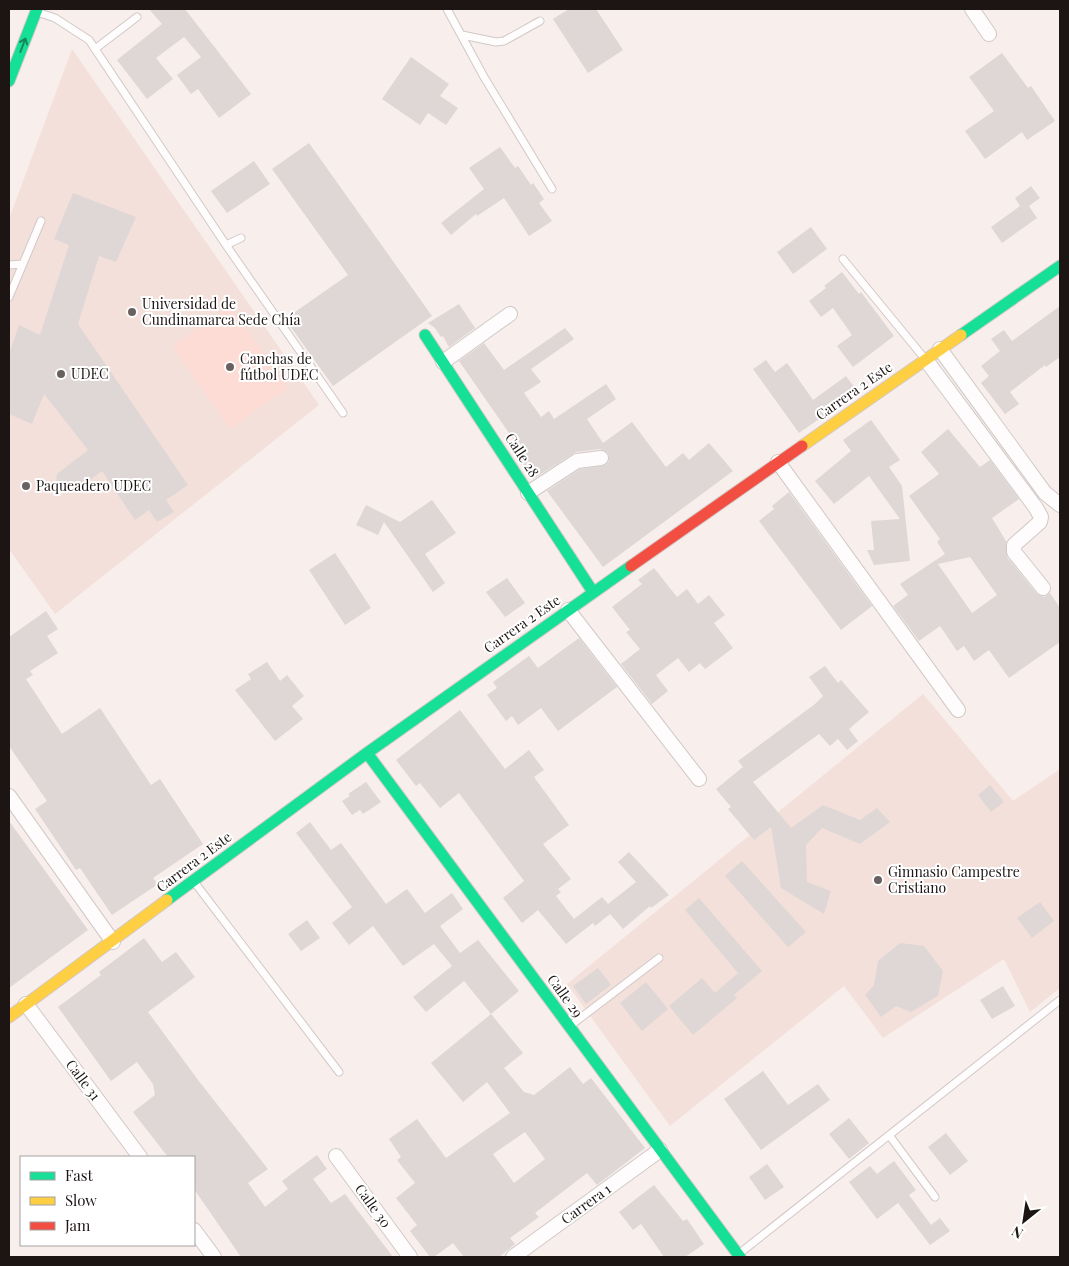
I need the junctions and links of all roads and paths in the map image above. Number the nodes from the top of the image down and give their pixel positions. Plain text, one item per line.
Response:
1 (447, 9) edge
2 (972, 9) edge
3 (36, 10) edge
4 (137, 17) dead end
5 (540, 21) dead end
6 (989, 34) dead end
7 (462, 35) junction
8 (95, 49) junction
9 (9, 82) edge
10 (552, 189) dead end
11 (41, 221) dead end
12 (241, 238) dead end
13 (226, 245) junction
14 (843, 259) dead end
15 (22, 264) junction
16 (9, 265) edge
17 (1060, 266) edge
18 (9, 297) edge
19 (510, 314) dead end
20 (425, 335) dead end
21 (940, 350) junction
22 (926, 360) junction
23 (443, 362) junction
24 (343, 413) dead end
25 (601, 458) dead end
26 (778, 462) junction
27 (528, 493) junction
28 (1060, 505) edge
29 (1043, 588) dead end
30 (592, 592) junction
31 (568, 610) junction
32 (958, 710) dead end
33 (367, 753) junction
34 (699, 779) dead end
35 (9, 796) edge
36 (193, 882) junction
37 (113, 942) junction
38 (659, 958) dead end
39 (1060, 1000) edge
40 (26, 1004) junction
41 (9, 1017) edge
42 (569, 1027) junction
43 (339, 1072) dead end
44 (890, 1135) junction
45 (660, 1150) junction
46 (139, 1156) edge
47 (336, 1156) dead end
48 (935, 1197) dead end
49 (195, 1231) edge
50 (739, 1256) edge
51 (214, 1257) edge
52 (410, 1257) edge
53 (513, 1257) edge

1 - 7 lane
2 - 6 street
3 - 8 lane
9 -> 3 main road
4 - 8 lane
5 - 7 lane
7 - 10 lane
8 - 13 lane
11 - 15 lane
12 - 13 lane
13 - 24 lane
14 - 22 lane
15 - 16 lane
15 - 18 lane
17 - 21 main road, Carrera 2 Este
19 - 23 street
20 - 23 main road, Calle 28
21 - 22 main road, Carrera 2 Este
21 - 28 street
22 - 26 main road, Carrera 2 Este
22 - 29 street
23 - 27 main road, Calle 28
25 - 27 street
26 - 30 main road, Carrera 2 Este
26 - 32 street
27 - 30 main road, Calle 28
30 - 31 main road, Carrera 2 Este
31 - 33 main road, Carrera 2 Este
31 - 34 street
33 - 36 main road, Carrera 2 Este
33 - 42 main road, Calle 29
35 - 37 street
36 - 37 main road, Carrera 2 Este
36 - 43 lane
37 - 40 main road, Carrera 2 Este
38 - 42 lane
39 - 44 lane
40 - 41 main road, Carrera 2 Este
40 - 46 street, Calle 31
42 - 45 main road, Calle 29
44 - 48 lane
44 - 50 lane
45 - 50 main road, Calle 29
45 - 53 street, Carrera 1
47 - 52 street, Calle 30
49 - 51 street

